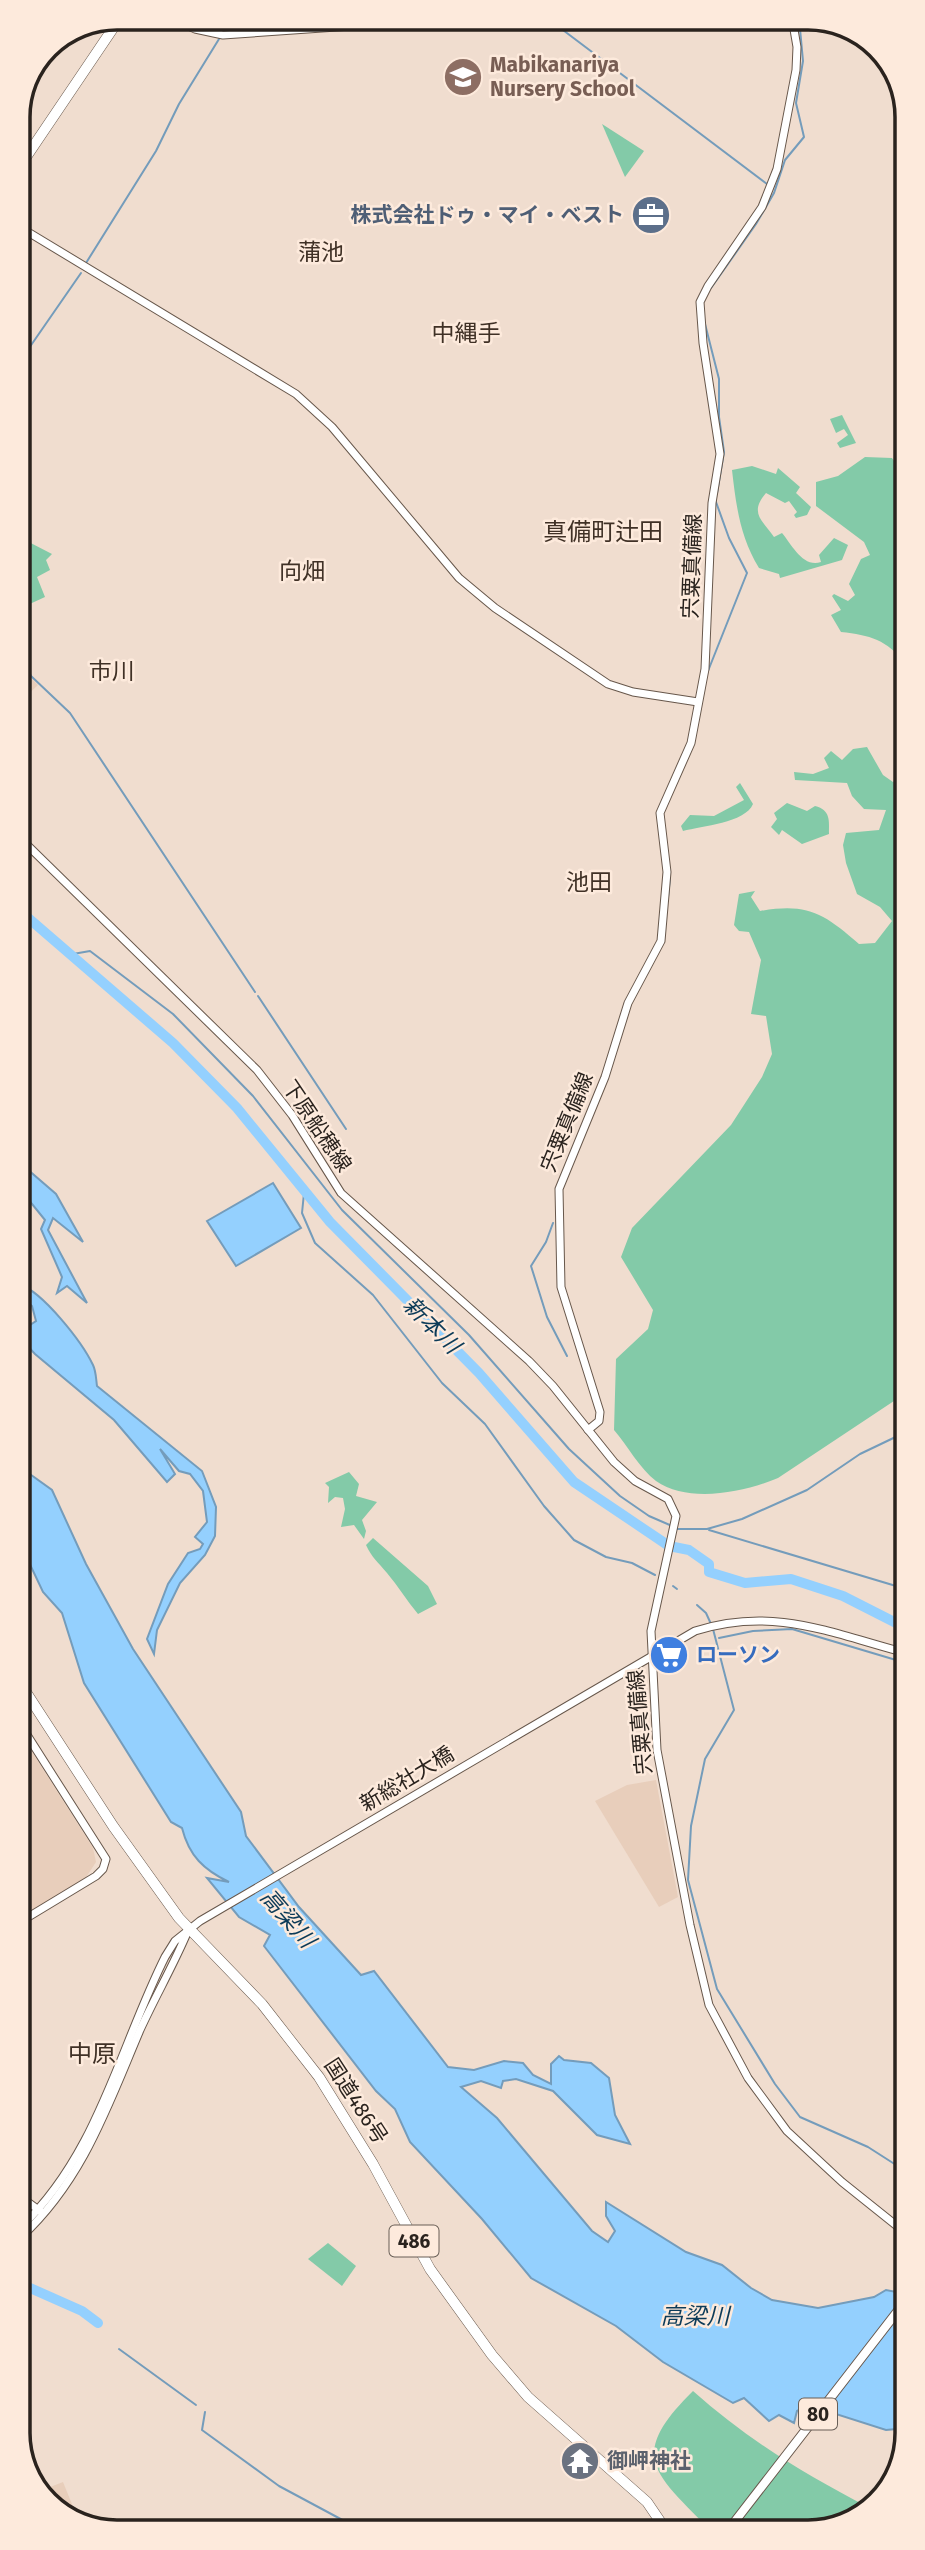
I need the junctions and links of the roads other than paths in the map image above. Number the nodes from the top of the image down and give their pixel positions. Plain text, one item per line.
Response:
1 (112, 30) edge
2 (199, 30) edge
3 (304, 30) edge
4 (794, 30) edge
5 (30, 151) edge
6 (30, 233) edge
7 (698, 702) junction
8 (30, 848) edge
9 (588, 1430) junction
10 (895, 1650) edge
11 (652, 1654) junction
12 (30, 1698) edge
13 (30, 1740) edge
14 (30, 1916) edge
15 (189, 1930) junction
16 (30, 2204) edge
17 (40, 2212) junction
18 (30, 2220) edge
19 (895, 2224) edge
20 (30, 2225) edge
21 (895, 2315) edge
22 (658, 2520) edge
23 (736, 2520) edge

1 - 5 highway
2 - 3 main road
4 - 7 main road, 宍粟真備線
6 - 7 main road
7 - 9 main road, 宍粟真備線
8 - 9 main road, 下原船穂線
9 - 11 main road, 宍粟真備線
10 - 11 main road, 新総社大橋
11 - 15 main road, 新総社大橋
11 - 19 main road, 宍粟真備線
12 - 15 highway, 国道486号 / 486
13 - 14 main road
15 - 17 main road
15 - 22 highway, 国道486号 / 486
16 - 17 main road
17 - 18 main road
17 - 20 main road
21 - 23 main road, 80

